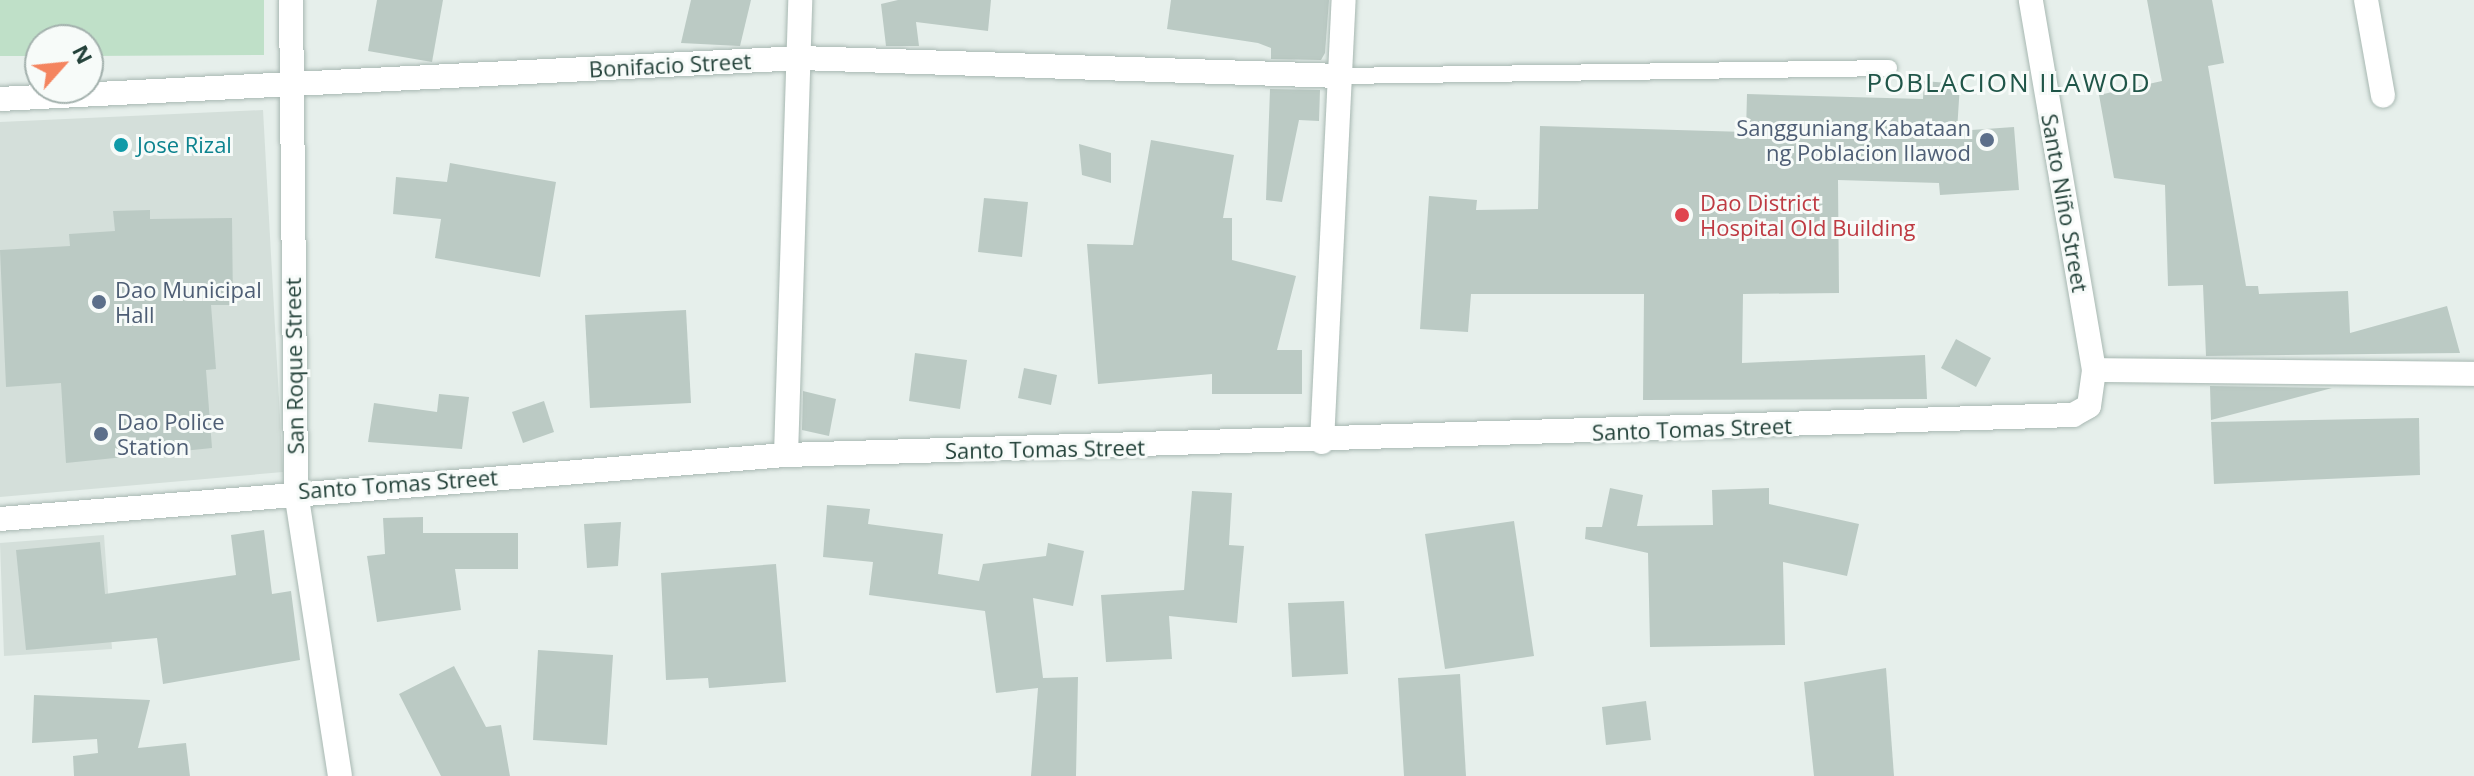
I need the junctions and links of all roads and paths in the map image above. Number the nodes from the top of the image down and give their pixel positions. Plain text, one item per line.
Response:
1 (291, 0) edge
2 (800, 0) edge
3 (1344, 0) edge
4 (2031, 0) edge
5 (2366, 0) edge
6 (800, 58) junction
7 (1889, 68) dead end
8 (1340, 76) junction
9 (291, 82) junction
10 (2383, 95) dead end
11 (0, 99) edge
12 (2094, 370) junction
13 (2474, 374) edge
14 (2089, 406) joint
15 (1322, 442) junction
16 (786, 455) junction
17 (296, 492) junction
18 (0, 519) edge
19 (340, 776) edge

1 - 9 street, San Roque Street
2 - 6 street
3 - 8 street
4 - 12 street, Santo Niño Street
5 - 10 street
6 - 8 street, Bonifacio Street
6 - 9 street, Bonifacio Street
6 - 16 street
7 - 8 lane
8 - 15 street
9 - 11 street, Bonifacio Street
9 - 17 street, San Roque Street
12 - 13 street
12 - 14 street, Santo Niño Street
14 - 15 street, Santo Tomas Street
15 - 16 street, Santo Tomas Street
16 - 17 street, Santo Tomas Street
17 - 18 street, Santo Tomas Street
17 - 19 street, San Roque Street

